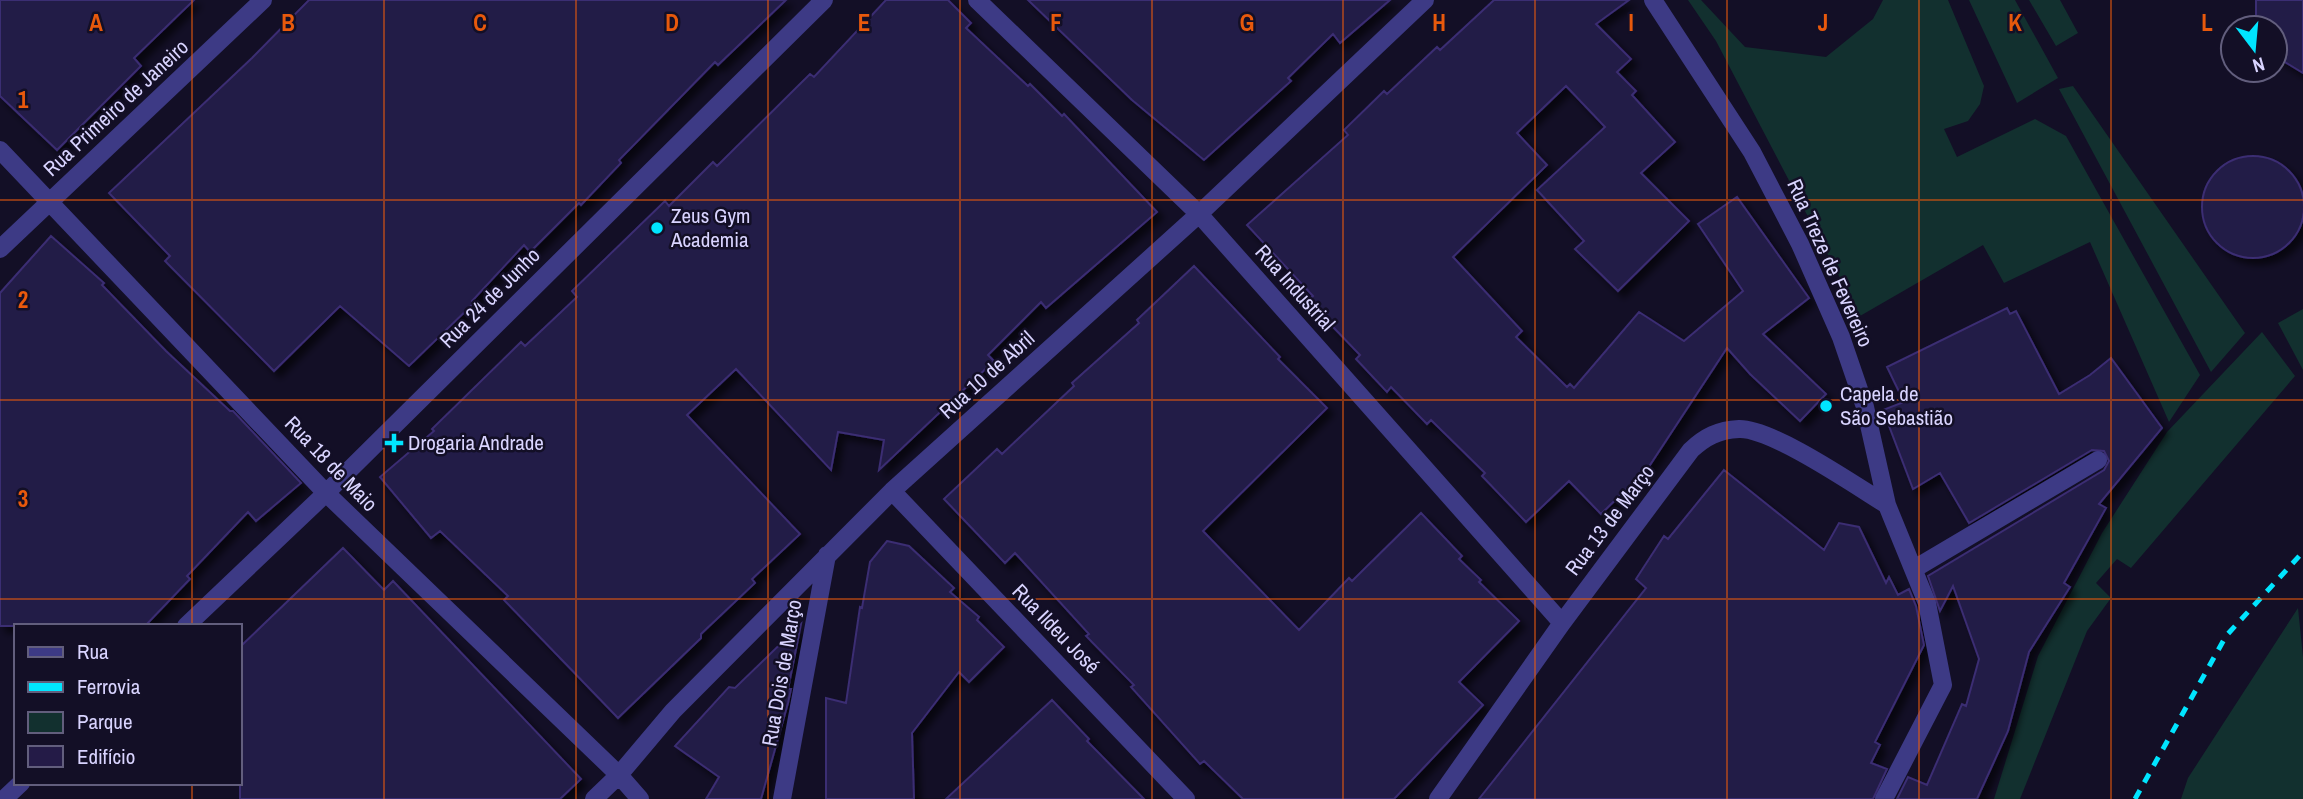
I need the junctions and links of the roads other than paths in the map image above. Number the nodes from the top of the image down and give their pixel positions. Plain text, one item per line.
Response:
1 (263, 0) edge
2 (824, 0) edge
3 (977, 0) edge
4 (1425, 0) edge
5 (1653, 0) edge
6 (0, 150) edge
7 (49, 202) junction
8 (1199, 214) junction
9 (0, 249) edge
10 (2098, 460) dead end
11 (892, 491) junction
12 (326, 493) junction
13 (1887, 505) junction
14 (827, 554) junction
15 (1914, 569) junction
16 (1562, 623) junction
17 (188, 624) edge
18 (619, 775) junction
19 (19, 785) edge
20 (4, 799) edge
21 (594, 799) edge
22 (640, 799) edge
23 (782, 799) edge
24 (1186, 799) edge
25 (1438, 799) edge
26 (1884, 799) edge

1 - 7 street, Rua Primeiro de Janeiro
2 - 12 street, Rua 24 de Junho
3 - 8 street, Rua Industrial
4 - 8 street, Rua 10 de Abril
5 - 13 street, Rua Treze de Fevereiro
6 - 7 street, Rua 18 de Maio
7 - 9 street, Rua Primeiro de Janeiro
7 - 12 street, Rua 18 de Maio
8 - 11 street, Rua 10 de Abril
8 - 16 street, Rua Industrial
10 - 15 street
11 - 14 street, Rua 10 de Abril
11 - 24 street, Rua Ildeu José
12 - 17 street, Rua 24 de Junho
12 - 18 street, Rua 18 de Maio
13 - 15 street, Rua Treze de Fevereiro
13 - 16 street, Rua 13 de Março
14 - 18 street, Rua 10 de Abril
14 - 23 street, Rua Dois de Março
15 - 26 street, Rua Treze de Fevereiro
16 - 25 street, Rua 13 de Março
18 - 21 street, Rua 10 de Abril
18 - 22 street, Rua 18 de Maio
19 - 20 street

